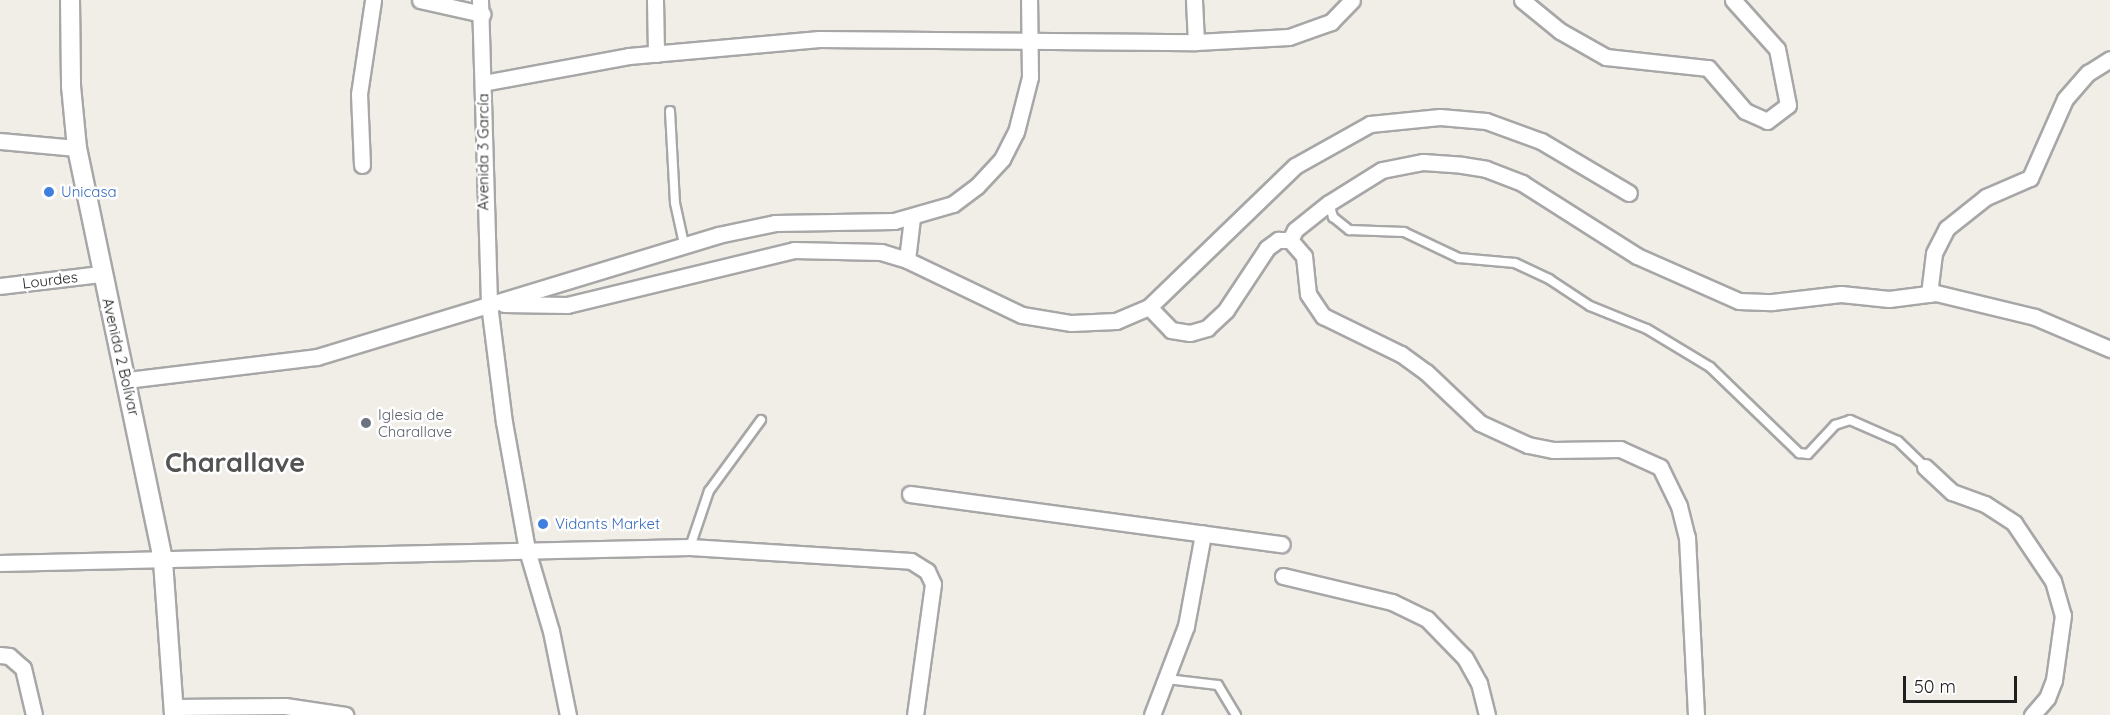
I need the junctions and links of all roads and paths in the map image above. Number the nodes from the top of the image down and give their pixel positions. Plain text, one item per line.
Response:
1 (70, 0) edge
2 (373, 0) edge
3 (420, 0) edge
4 (655, 0) edge
5 (1029, 0) edge
6 (1194, 0) edge
7 (1352, 0) edge
8 (1522, 0) edge
9 (1733, 0) edge
10 (481, 7) edge
11 (1196, 42) junction
12 (1031, 43) junction
13 (656, 54) junction
14 (2110, 59) edge
15 (483, 83) junction
16 (670, 111) dead end
17 (0, 141) edge
18 (77, 148) junction
19 (362, 165) dead end
20 (1629, 193) dead end
21 (1329, 203) junction
22 (912, 218) junction
23 (1290, 240) junction
24 (684, 244) junction
25 (907, 260) junction
26 (101, 274) junction
27 (0, 286) edge
28 (1929, 294) junction
29 (489, 304) junction
30 (1149, 307) junction
31 (2110, 349) edge
32 (127, 380) junction
33 (761, 420) dead end
34 (1925, 467) joint
35 (910, 494) dead end
36 (1203, 534) junction
37 (1282, 544) dead end
38 (690, 547) junction
39 (527, 550) junction
40 (163, 561) junction
41 (0, 563) edge
42 (1283, 576) dead end
43 (0, 655) edge
44 (1167, 679) junction
45 (174, 711) edge
46 (34, 715) edge
47 (345, 715) edge
48 (568, 715) edge
49 (915, 715) edge
50 (1152, 715) edge
51 (1236, 715) edge
52 (1487, 715) edge
53 (1696, 715) edge
54 (2032, 715) edge

1 - 18 street, Avenida 2 Bolívar
2 - 19 street
3 - 10 street
4 - 13 street
5 - 12 street
6 - 11 street
7 - 11 street
8 - 9 street
10 - 15 street, Avenida 3 García
11 - 12 street
12 - 13 street
12 - 22 street
13 - 15 street
14 - 28 street
15 - 29 street, Avenida 3 García
16 - 24 lane
17 - 18 street
18 - 26 street, Avenida 2 Bolívar
20 - 30 street
21 - 23 street
21 - 28 street
21 - 34 lane
22 - 24 street
22 - 25 street
23 - 30 street
23 - 53 street
24 - 29 street
25 - 29 street
25 - 30 street
26 - 27 street, Lourdes
26 - 32 street, Avenida 2 Bolívar
28 - 31 street
29 - 32 street
29 - 39 street, Avenida 3 García
32 - 40 street, Avenida 2 Bolívar
33 - 38 lane
34 - 54 street
35 - 36 street
36 - 37 street
36 - 44 street
38 - 39 street
38 - 49 street
39 - 40 street
39 - 48 street, Avenida 3 García
40 - 41 street
40 - 45 street, Avenida 2 Bolívar
42 - 52 street
43 - 46 street
44 - 50 street
44 - 51 lane
45 - 47 street

